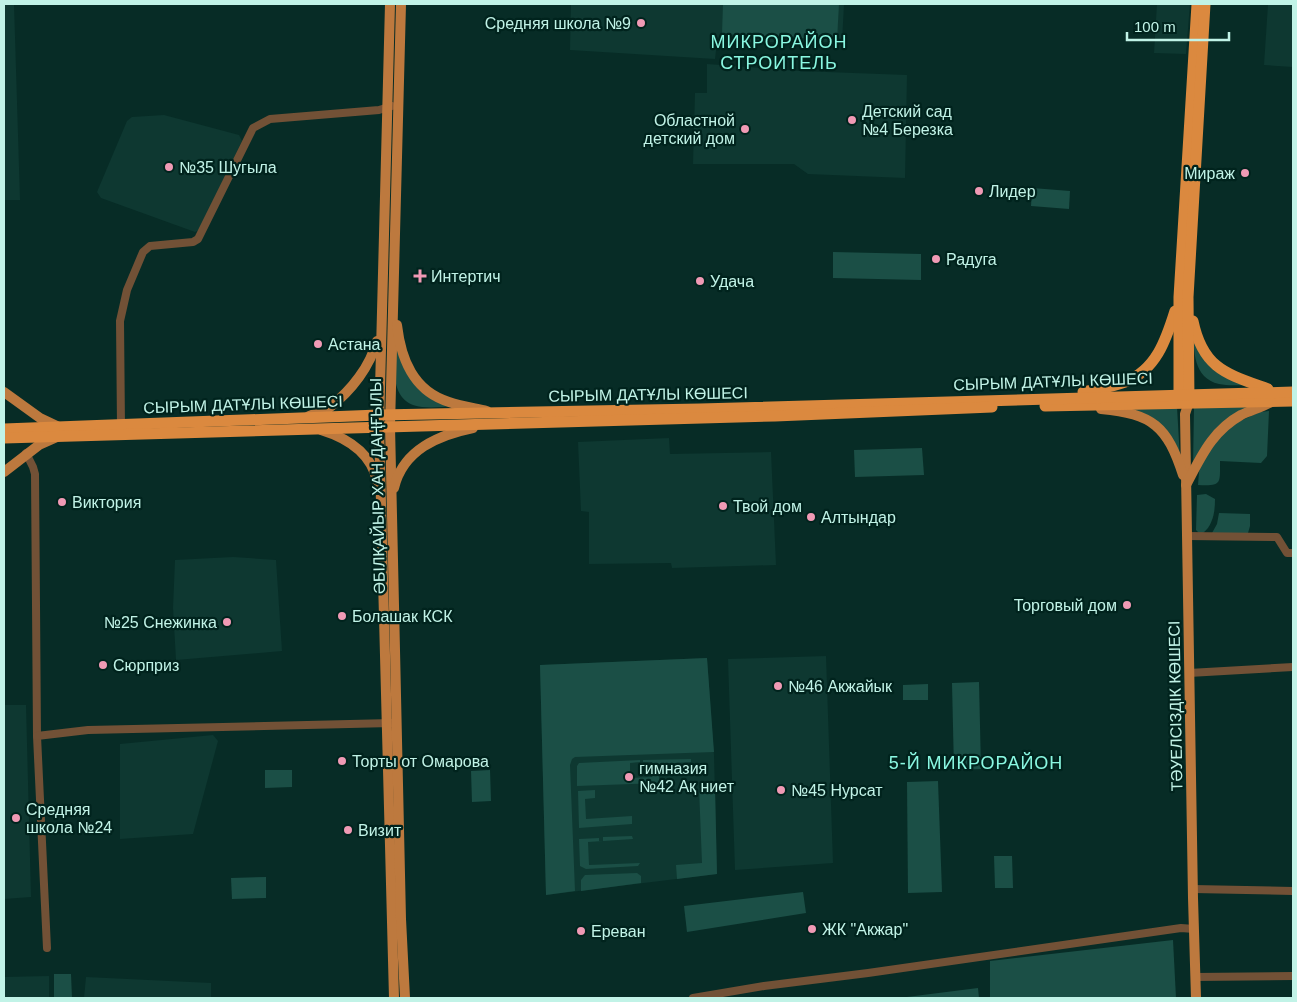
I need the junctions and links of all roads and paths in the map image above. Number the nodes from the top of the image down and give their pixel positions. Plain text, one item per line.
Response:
1 (390, 4) edge
2 (401, 4) edge
3 (1197, 4) edge
4 (1205, 4) edge
5 (398, 104) junction
6 (387, 107) junction
7 (393, 294) junction
8 (1184, 297) junction
9 (381, 325) junction
10 (4, 392) edge
11 (1293, 392) edge
12 (1274, 396) junction
13 (1184, 398) junction
14 (1059, 401) junction
15 (1293, 401) edge
16 (304, 418) junction
17 (496, 418) junction
18 (384, 421) junction
19 (317, 428) junction
20 (4, 429) edge
21 (121, 430) junction
22 (60, 432) junction
23 (4, 438) edge
24 (26, 453) junction
25 (4, 472) edge
26 (1186, 485) junction
27 (386, 504) junction
28 (1187, 536) junction
29 (1293, 553) edge
30 (1293, 667) edge
31 (1189, 673) junction
32 (392, 723) junction
33 (37, 736) junction
34 (1193, 888) junction
35 (1293, 891) edge
36 (1194, 929) junction
37 (47, 948) dead end
38 (1293, 976) edge
39 (1195, 977) junction
40 (394, 998) edge
41 (405, 998) edge
42 (693, 998) edge
43 (1196, 998) edge

1 - 6 main road, ӘБІЛҚАЙЫР ХАН ДАҢҒЫЛЫ
2 - 5 main road, ӘБІЛҚАЙЫР ХАН ДАҢҒЫЛЫ
3 - 8 highway
4 - 8 highway
5 - 6 street
5 - 7 main road, ӘБІЛҚАЙЫР ХАН ДАҢҒЫЛЫ
6 - 9 main road, ӘБІЛҚАЙЫР ХАН ДАҢҒЫЛЫ
6 - 21 street
7 - 17 main road
7 - 18 main road, ӘБІЛҚАЙЫР ХАН ДАҢҒЫЛЫ
8 - 12 highway
8 - 13 highway
8 - 14 highway
9 - 16 main road
9 - 18 main road, ӘБІЛҚАЙЫР ХАН ДАҢҒЫЛЫ
10 - 22 main road
11 - 12 highway, СЫРЫМ ДАТҰЛЫ КӨШЕСІ
12 - 13 highway, СЫРЫМ ДАТҰЛЫ КӨШЕСІ
12 - 15 highway, СЫРЫМ ДАТҰЛЫ КӨШЕСІ
12 - 26 main road
13 - 14 highway, СЫРЫМ ДАТҰЛЫ КӨШЕСІ
13 - 26 main road, ТӘУЕЛСІЗДІК КӨШЕСІ
14 - 17 highway, СЫРЫМ ДАТҰЛЫ КӨШЕСІ
14 - 26 main road
16 - 18 highway, СЫРЫМ ДАТҰЛЫ КӨШЕСІ
16 - 21 highway, СЫРЫМ ДАТҰЛЫ КӨШЕСІ
17 - 18 highway, СЫРЫМ ДАТҰЛЫ КӨШЕСІ
17 - 27 main road
18 - 19 highway, СЫРЫМ ДАТҰЛЫ КӨШЕСІ
18 - 27 main road, ӘБІЛҚАЙЫР ХАН ДАҢҒЫЛЫ
19 - 21 highway, СЫРЫМ ДАТҰЛЫ КӨШЕСІ
19 - 27 main road
20 - 22 highway, СЫРЫМ ДАТҰЛЫ КӨШЕСІ
21 - 22 highway, СЫРЫМ ДАТҰЛЫ КӨШЕСІ
22 - 23 highway, СЫРЫМ ДАТҰЛЫ КӨШЕСІ
22 - 24 main road
24 - 25 main road
24 - 33 street
26 - 28 main road, ТӘУЕЛСІЗДІК КӨШЕСІ
27 - 32 main road, ӘБІЛҚАЙЫР ХАН ДАҢҒЫЛЫ
28 - 29 street
28 - 31 main road, ТӘУЕЛСІЗДІК КӨШЕСІ
30 - 31 street
31 - 34 main road, ТӘУЕЛСІЗДІК КӨШЕСІ
32 - 33 street
32 - 40 main road, ӘБІЛҚАЙЫР ХАН ДАҢҒЫЛЫ
32 - 41 main road, ӘБІЛҚАЙЫР ХАН ДАҢҒЫЛЫ
33 - 37 street
34 - 35 street
34 - 36 main road, ТӘУЕЛСІЗДІК КӨШЕСІ
36 - 39 main road, ТӘУЕЛСІЗДІК КӨШЕСІ
36 - 42 street
38 - 39 street
39 - 43 main road, ТӘУЕЛСІЗДІК КӨШЕСІ

